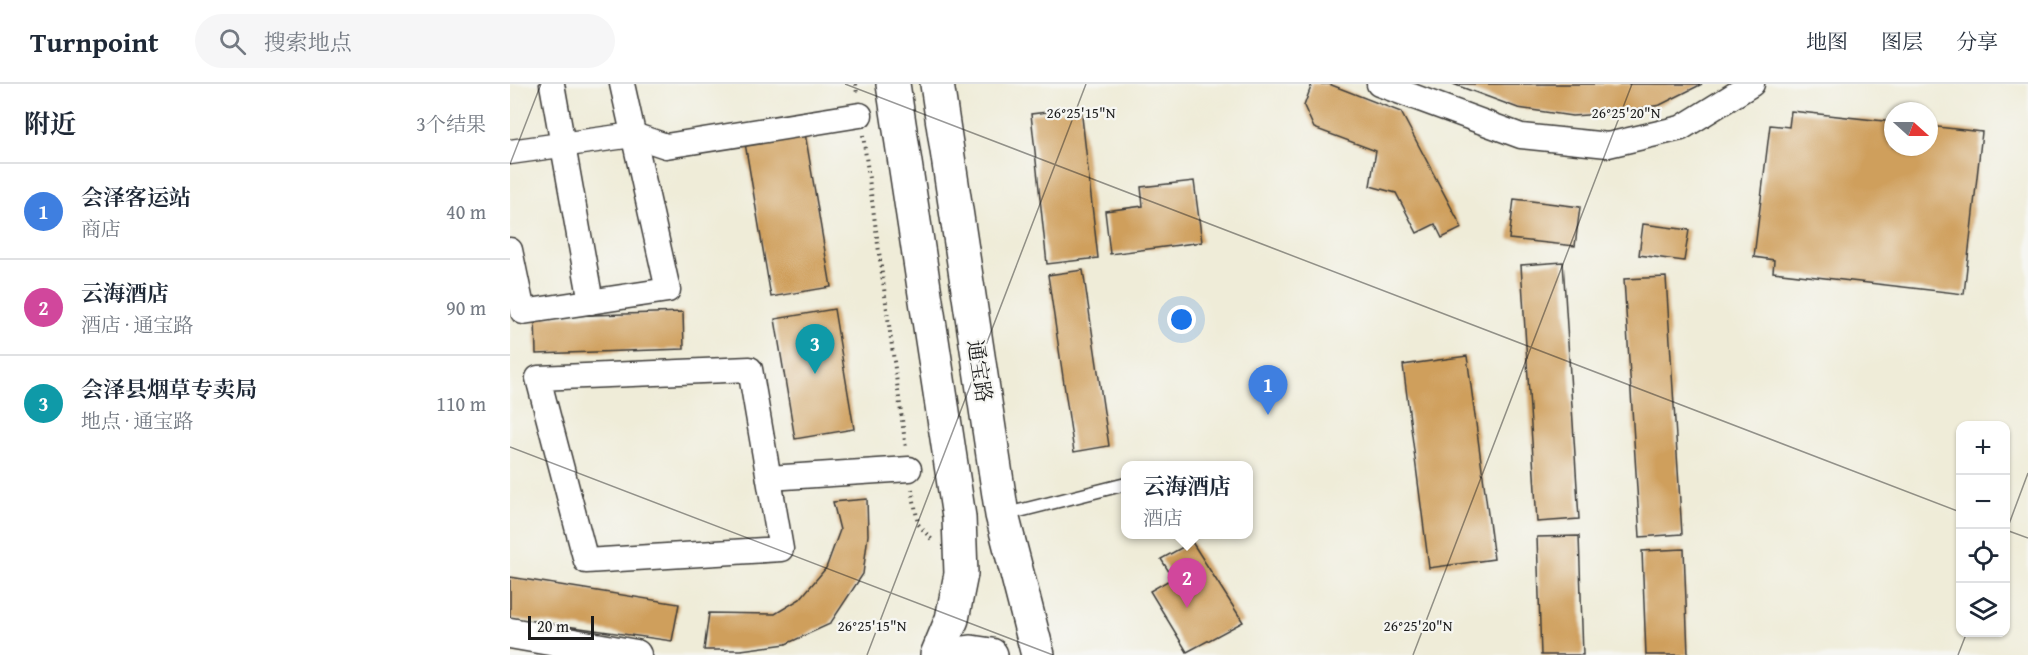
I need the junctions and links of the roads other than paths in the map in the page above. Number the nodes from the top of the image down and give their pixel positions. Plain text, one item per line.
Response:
1 (552, 84) edge
2 (622, 84) edge
3 (893, 84) edge
4 (937, 84) edge
5 (1379, 84) edge
6 (1752, 84) edge
7 (860, 115) road end
8 (633, 135) junction
9 (563, 144) junction
10 (510, 152) edge
11 (510, 250) edge
12 (591, 302) junction
13 (909, 469) road end
14 (769, 478) junction
15 (1121, 485) edge
16 (1002, 515) junction
17 (510, 633) edge
18 (636, 655) edge
19 (937, 655) edge
20 (948, 655) edge
21 (991, 655) edge
22 (1038, 655) edge

1 - 9 street
2 - 8 street
3 - 19 main road
4 - 16 main road, 通宝路
5 - 6 street
7 - 8 street
8 - 9 street
8 - 12 street
9 - 10 street
9 - 12 street
11 - 12 street
13 - 14 street
14 - 14 street
15 - 16 lane
16 - 22 main road, 通宝路
17 - 18 street
20 - 21 main road

